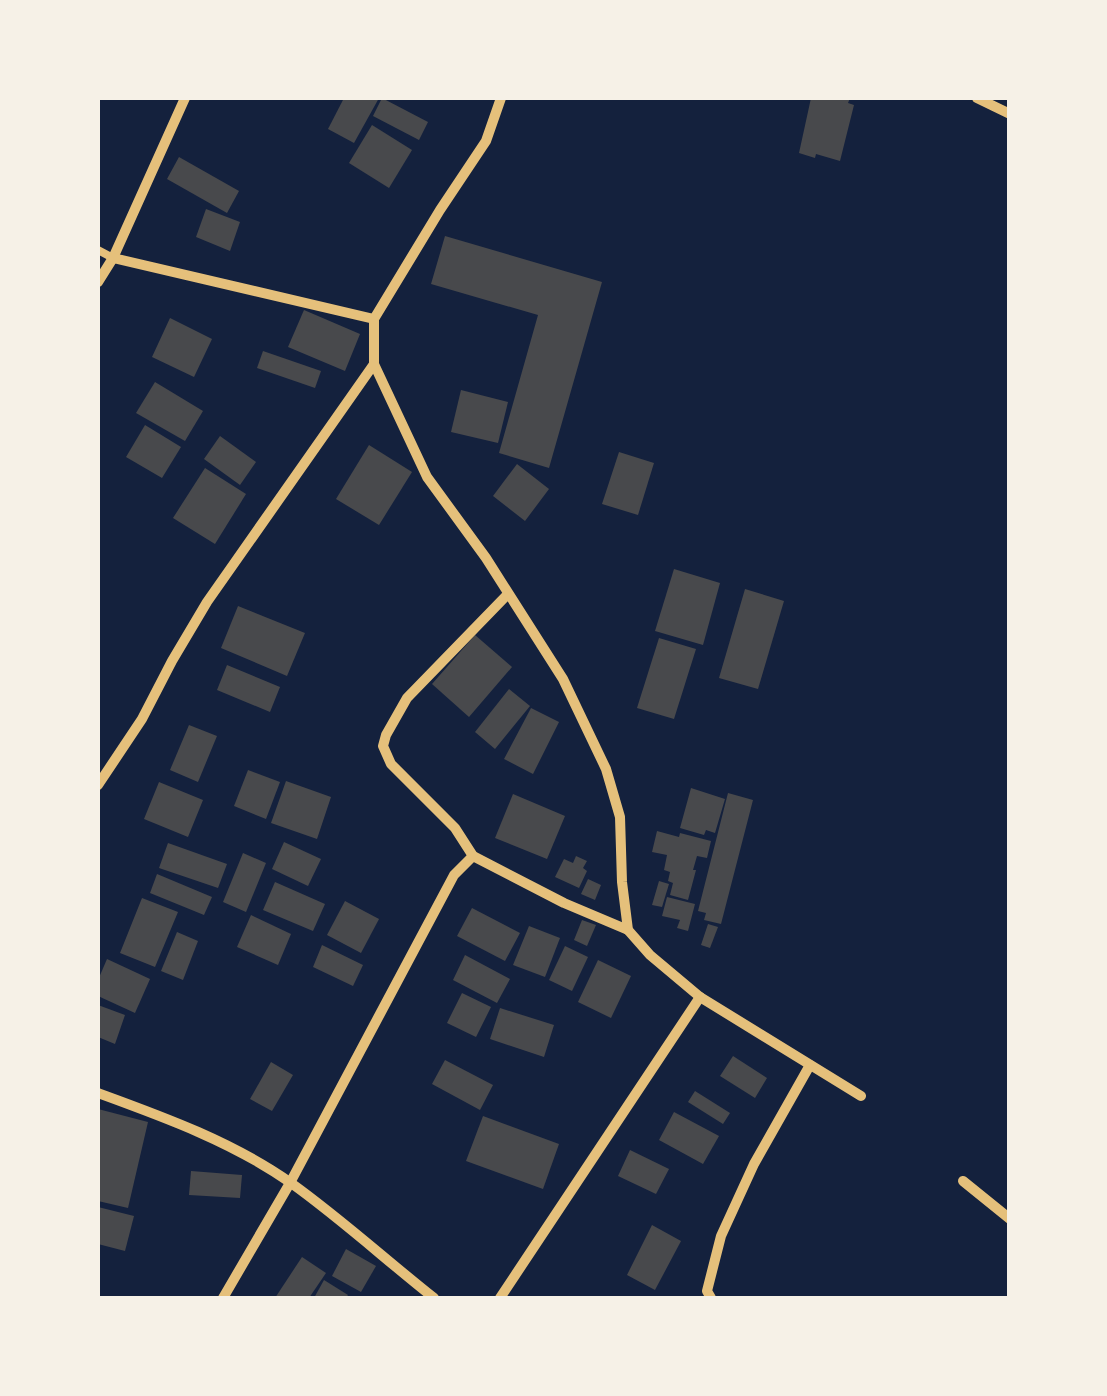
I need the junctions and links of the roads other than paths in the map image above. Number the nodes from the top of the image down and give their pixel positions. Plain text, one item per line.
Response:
1 (185, 98) edge
2 (502, 98) edge
3 (977, 98) edge
4 (1010, 114) edge
5 (98, 250) edge
6 (113, 258) junction
7 (98, 282) edge
8 (374, 319) junction
9 (374, 364) junction
10 (508, 594) junction
11 (98, 785) edge
12 (473, 856) junction
13 (628, 930) junction
14 (700, 998) junction
15 (810, 1065) junction
16 (98, 1093) edge
17 (861, 1096) dead end
18 (963, 1181) dead end
19 (290, 1183) junction
20 (1010, 1219) edge
21 (222, 1298) edge
22 (434, 1298) edge
23 (500, 1298) edge
24 (711, 1298) edge

1 - 6 street
2 - 8 street
3 - 4 street
5 - 6 lane
6 - 7 street
6 - 8 street
8 - 9 street
9 - 10 street
9 - 11 street
10 - 12 street
10 - 13 street
12 - 13 street
12 - 19 street
13 - 14 street
14 - 15 street
14 - 23 street
15 - 17 street
15 - 24 street
16 - 19 street
18 - 20 street
19 - 21 street
19 - 22 street

